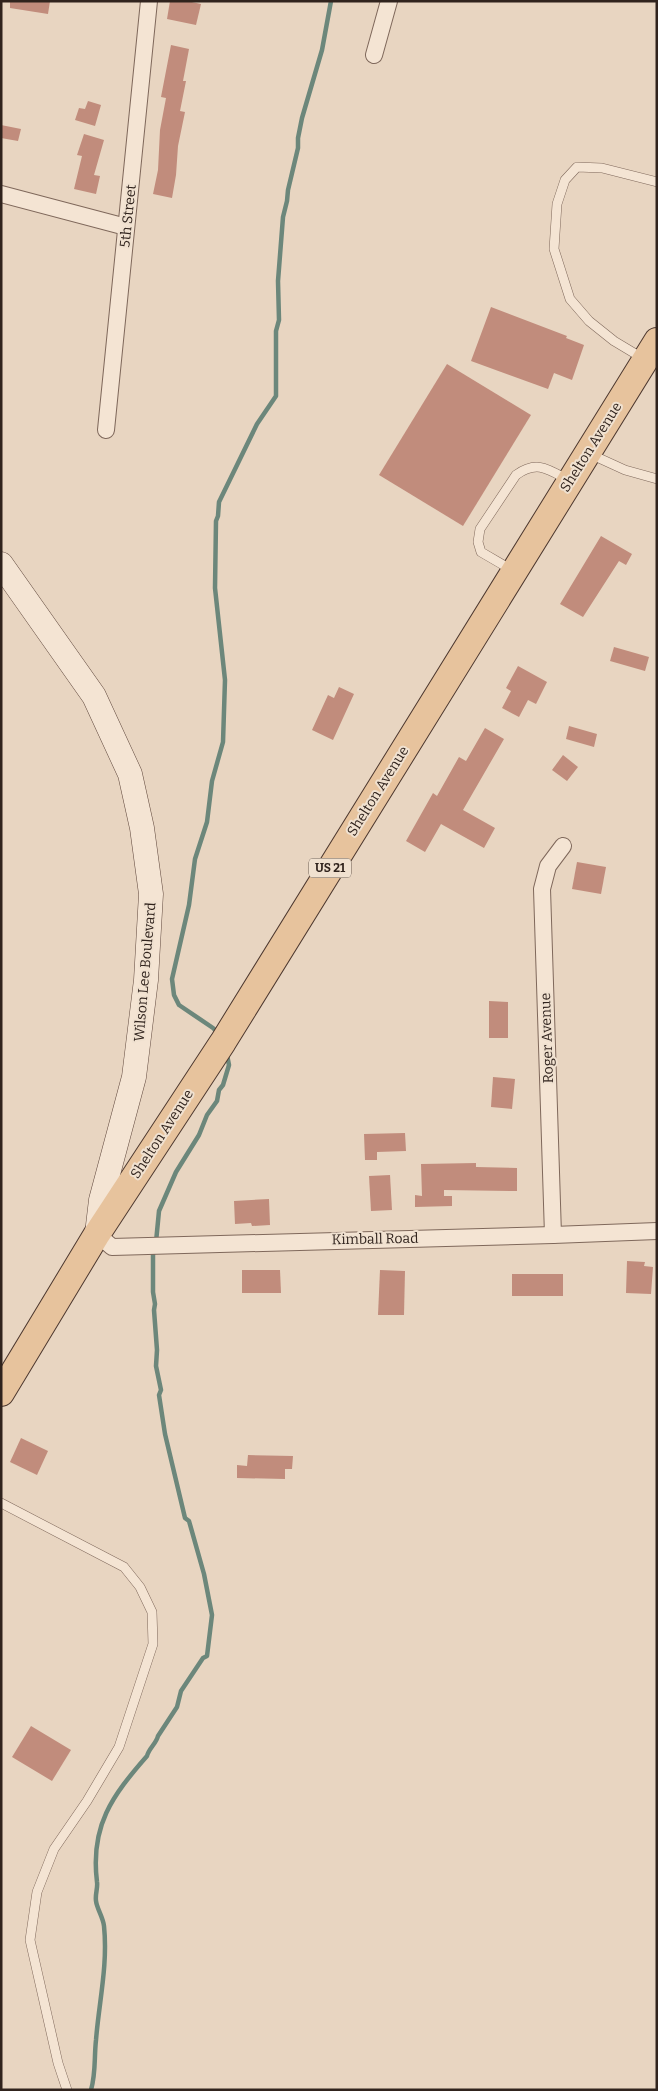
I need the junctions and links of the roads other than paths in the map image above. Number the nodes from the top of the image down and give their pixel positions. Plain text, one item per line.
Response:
1 (149, 1) edge
2 (389, 1) edge
3 (374, 55) dead end
4 (657, 182) edge
5 (1, 194) edge
6 (126, 227) junction
7 (651, 350) edge
8 (106, 430) dead end
9 (587, 453) junction
10 (657, 479) edge
11 (570, 481) junction
12 (1, 564) edge
13 (514, 572) junction
14 (563, 846) dead end
15 (657, 1230) edge
16 (97, 1234) junction
17 (553, 1235) junction
18 (1, 1393) edge
19 (1, 1503) edge
20 (67, 2090) edge

1 - 6 street, 5th Street
2 - 3 street
4 - 7 lane
5 - 6 street
6 - 8 street, 5th Street
7 - 9 main road, Shelton Avenue / US 21
9 - 10 lane
9 - 11 main road, Shelton Avenue / US 21
11 - 13 main road, Shelton Avenue / US 21
11 - 13 lane
12 - 16 street, Wilson Lee Boulevard
13 - 16 main road, Shelton Avenue / US 21
14 - 17 street, Roger Avenue
15 - 17 street, Kimball Road
16 - 17 street, Kimball Road
16 - 18 main road, Shelton Avenue / US 21
19 - 20 lane

